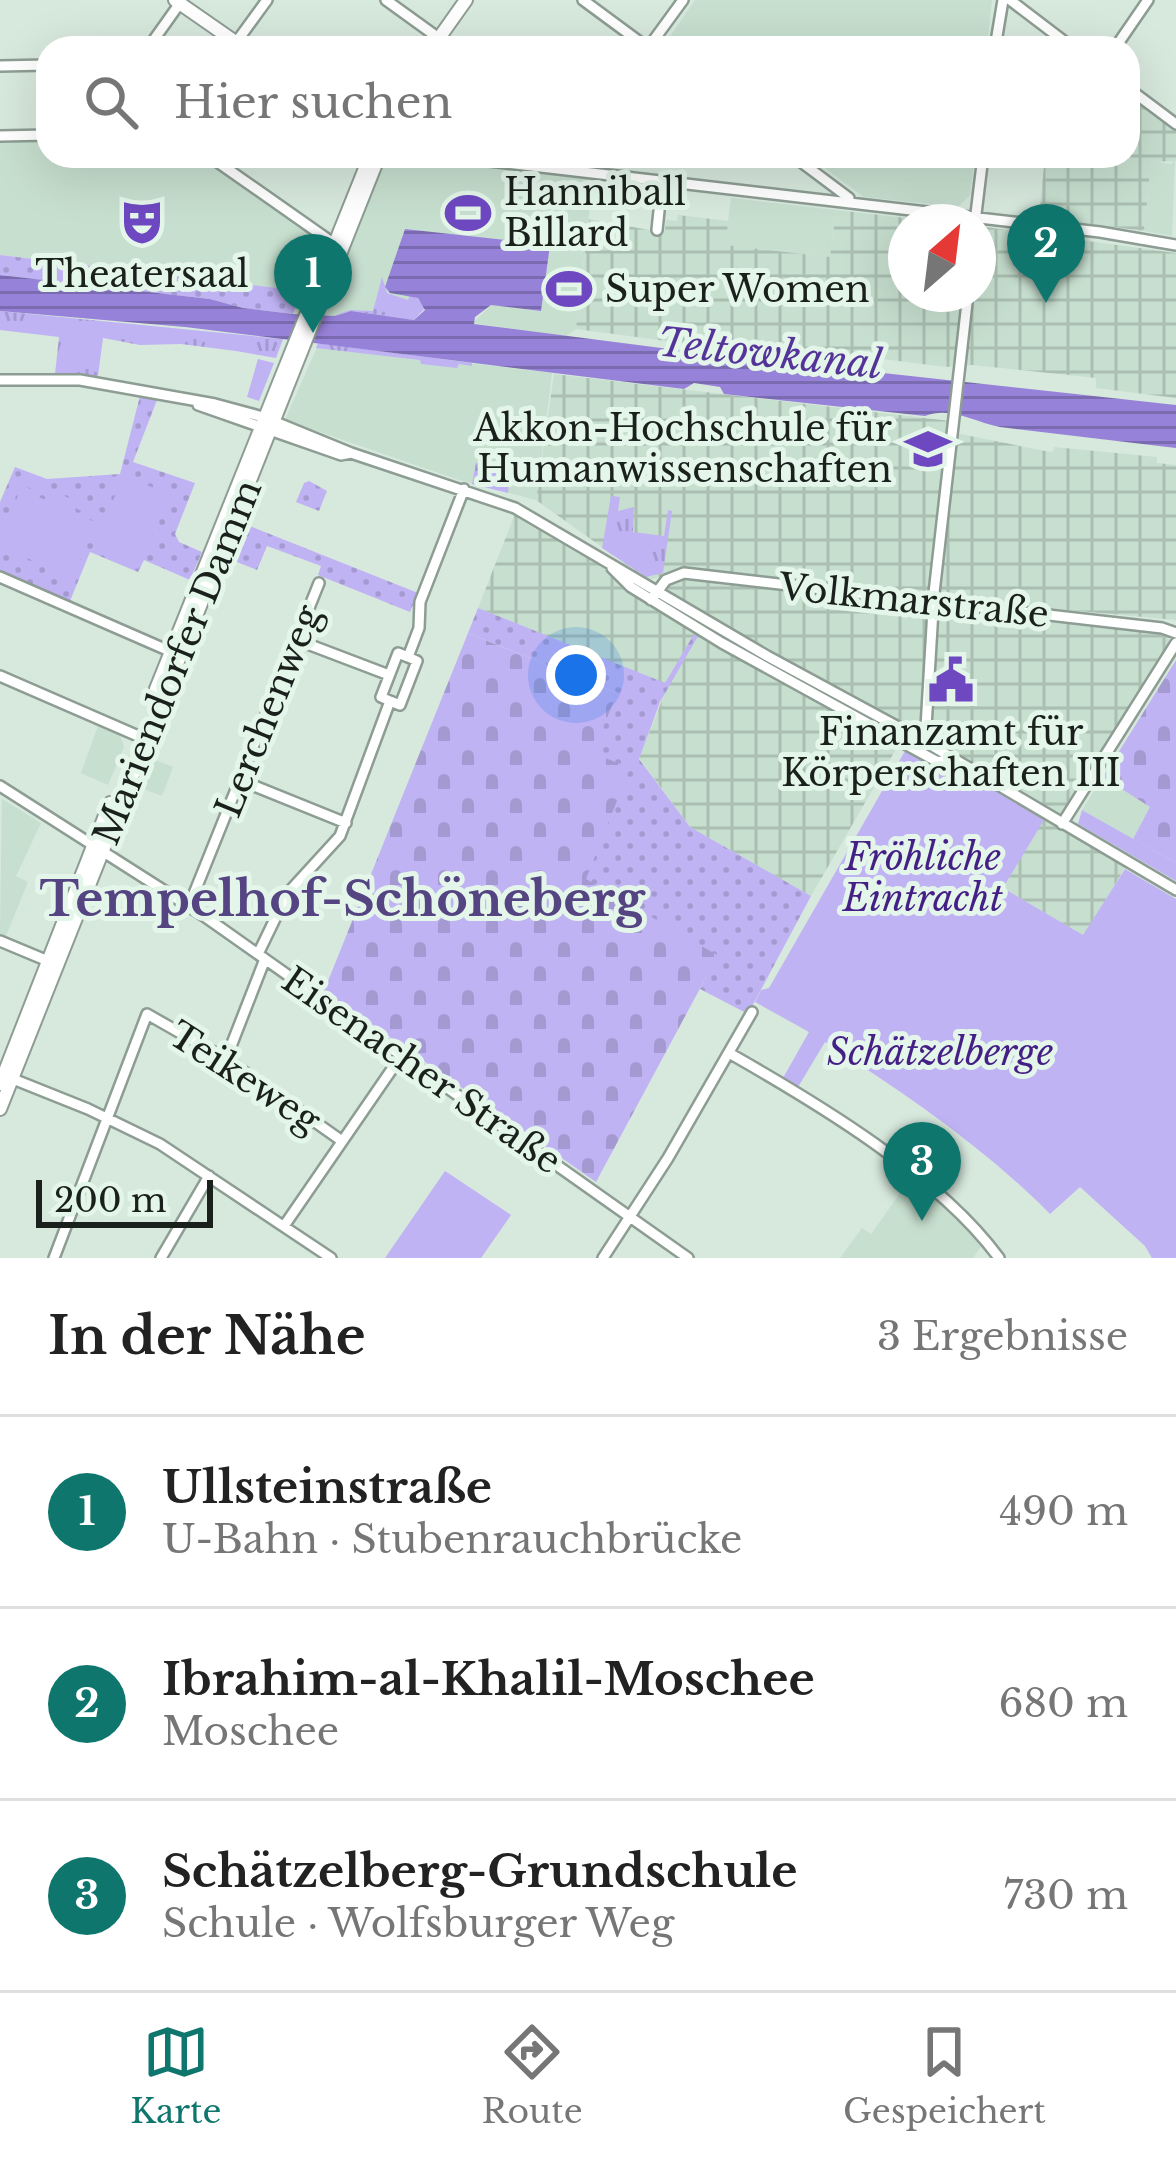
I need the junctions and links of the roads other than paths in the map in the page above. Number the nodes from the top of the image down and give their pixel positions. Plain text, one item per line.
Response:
1 (267, 0) edge
2 (386, 0) edge
3 (462, 0) edge
4 (584, 0) edge
5 (683, 0) edge
6 (1006, 0) edge
7 (1148, 0) edge
8 (177, 2) edge
9 (156, 36) edge
10 (224, 36) edge
11 (244, 36) edge
12 (428, 36) edge
13 (439, 36) edge
14 (633, 36) edge
15 (658, 36) edge
16 (998, 36) edge
17 (1056, 36) edge
18 (1123, 36) edge
19 (36, 65) edge
20 (0, 66) edge
21 (1140, 97) edge
22 (1176, 124) edge
23 (36, 135) edge
24 (0, 136) edge
25 (226, 168) edge
26 (365, 168) edge
27 (374, 168) edge
28 (539, 168) edge
29 (564, 168) edge
30 (809, 168) edge
31 (982, 168) edge
32 (563, 171) junction
33 (662, 182) junction
34 (830, 183) junction
35 (822, 200) junction
36 (849, 203) junction
37 (978, 204) edge
38 (888, 208) edge
39 (996, 222) edge
40 (657, 230) dead end
41 (333, 243) junction
42 (1176, 245) edge
43 (312, 311) junction
44 (966, 312) edge
45 (0, 380) edge
46 (267, 424) junction
47 (464, 489) junction
48 (0, 577) edge
49 (320, 583) dead end
50 (654, 595) junction
51 (934, 602) junction
52 (1176, 633) edge
53 (297, 640) junction
54 (1176, 643) edge
55 (174, 653) junction
56 (408, 657) junction
57 (389, 675) junction
58 (0, 676) edge
59 (390, 701) junction
60 (141, 737) junction
61 (920, 745) junction
62 (242, 781) junction
63 (0, 785) edge
64 (346, 823) junction
65 (1062, 824) junction
66 (97, 849) junction
67 (1176, 890) edge
68 (190, 906) junction
69 (0, 941) edge
70 (261, 957) junction
71 (48, 961) junction
72 (752, 1012) dead end
73 (729, 1053) junction
74 (401, 1055) junction
75 (226, 1059) junction
76 (4, 1078) edge
77 (0, 1109) edge
78 (108, 1117) junction
79 (342, 1141) junction
80 (209, 1176) junction
81 (629, 1216) junction
82 (284, 1226) junction
83 (53, 1258) edge
84 (161, 1258) edge
85 (331, 1258) edge
86 (603, 1258) edge
87 (688, 1258) edge
88 (999, 1258) edge

1 - 11 street
2 - 12 street
3 - 13 main road
4 - 14 street
5 - 15 street
6 - 16 street
6 - 17 street
7 - 18 street
8 - 9 street
8 - 10 main road
19 - 20 street
21 - 22 street
23 - 24 street
25 - 41 street
26 - 41 main road
27 - 43 main road
28 - 32 street
29 - 32 street
30 - 34 street
31 - 37 street
32 - 33 street
33 - 35 street
33 - 40 street
34 - 35 street
34 - 36 street
35 - 36 street
36 - 38 street
39 - 42 street
41 - 43 main road
43 - 46 main road, Mariendorfer Damm
44 - 51 street
45 - 46 street
46 - 47 street
46 - 55 main road, Mariendorfer Damm
47 - 50 street
47 - 56 street
48 - 55 street
49 - 53 street, Lerchenweg
50 - 51 street, Volkmarstraße
50 - 61 street
51 - 52 street, Volkmarstraße
51 - 61 street
53 - 57 street
53 - 62 street, Lerchenweg
54 - 65 street
55 - 60 main road, Mariendorfer Damm
56 - 57 street
56 - 59 street
57 - 59 street
58 - 60 street
59 - 64 street
60 - 66 main road, Mariendorfer Damm
61 - 65 street
62 - 64 street
62 - 68 street, Lerchenweg
63 - 66 street, Eisenacher Straße
64 - 70 street
65 - 67 street
66 - 68 street, Eisenacher Straße
66 - 71 main road, Mariendorfer Damm
66 - 76 main road, Mariendorfer Damm
68 - 70 street, Eisenacher Straße
69 - 71 street
70 - 74 street, Eisenacher Straße
70 - 75 street
71 - 76 main road, Mariendorfer Damm
72 - 73 street
73 - 81 street
73 - 88 street
74 - 79 street
74 - 81 street, Eisenacher Straße
75 - 78 street, Teikeweg
75 - 79 street, Teikeweg
76 - 77 main road, Mariendorfer Damm
76 - 78 street
78 - 80 street
78 - 83 street
79 - 82 street
80 - 82 street
80 - 84 street
81 - 86 street
81 - 87 street, Eisenacher Straße
82 - 85 street

